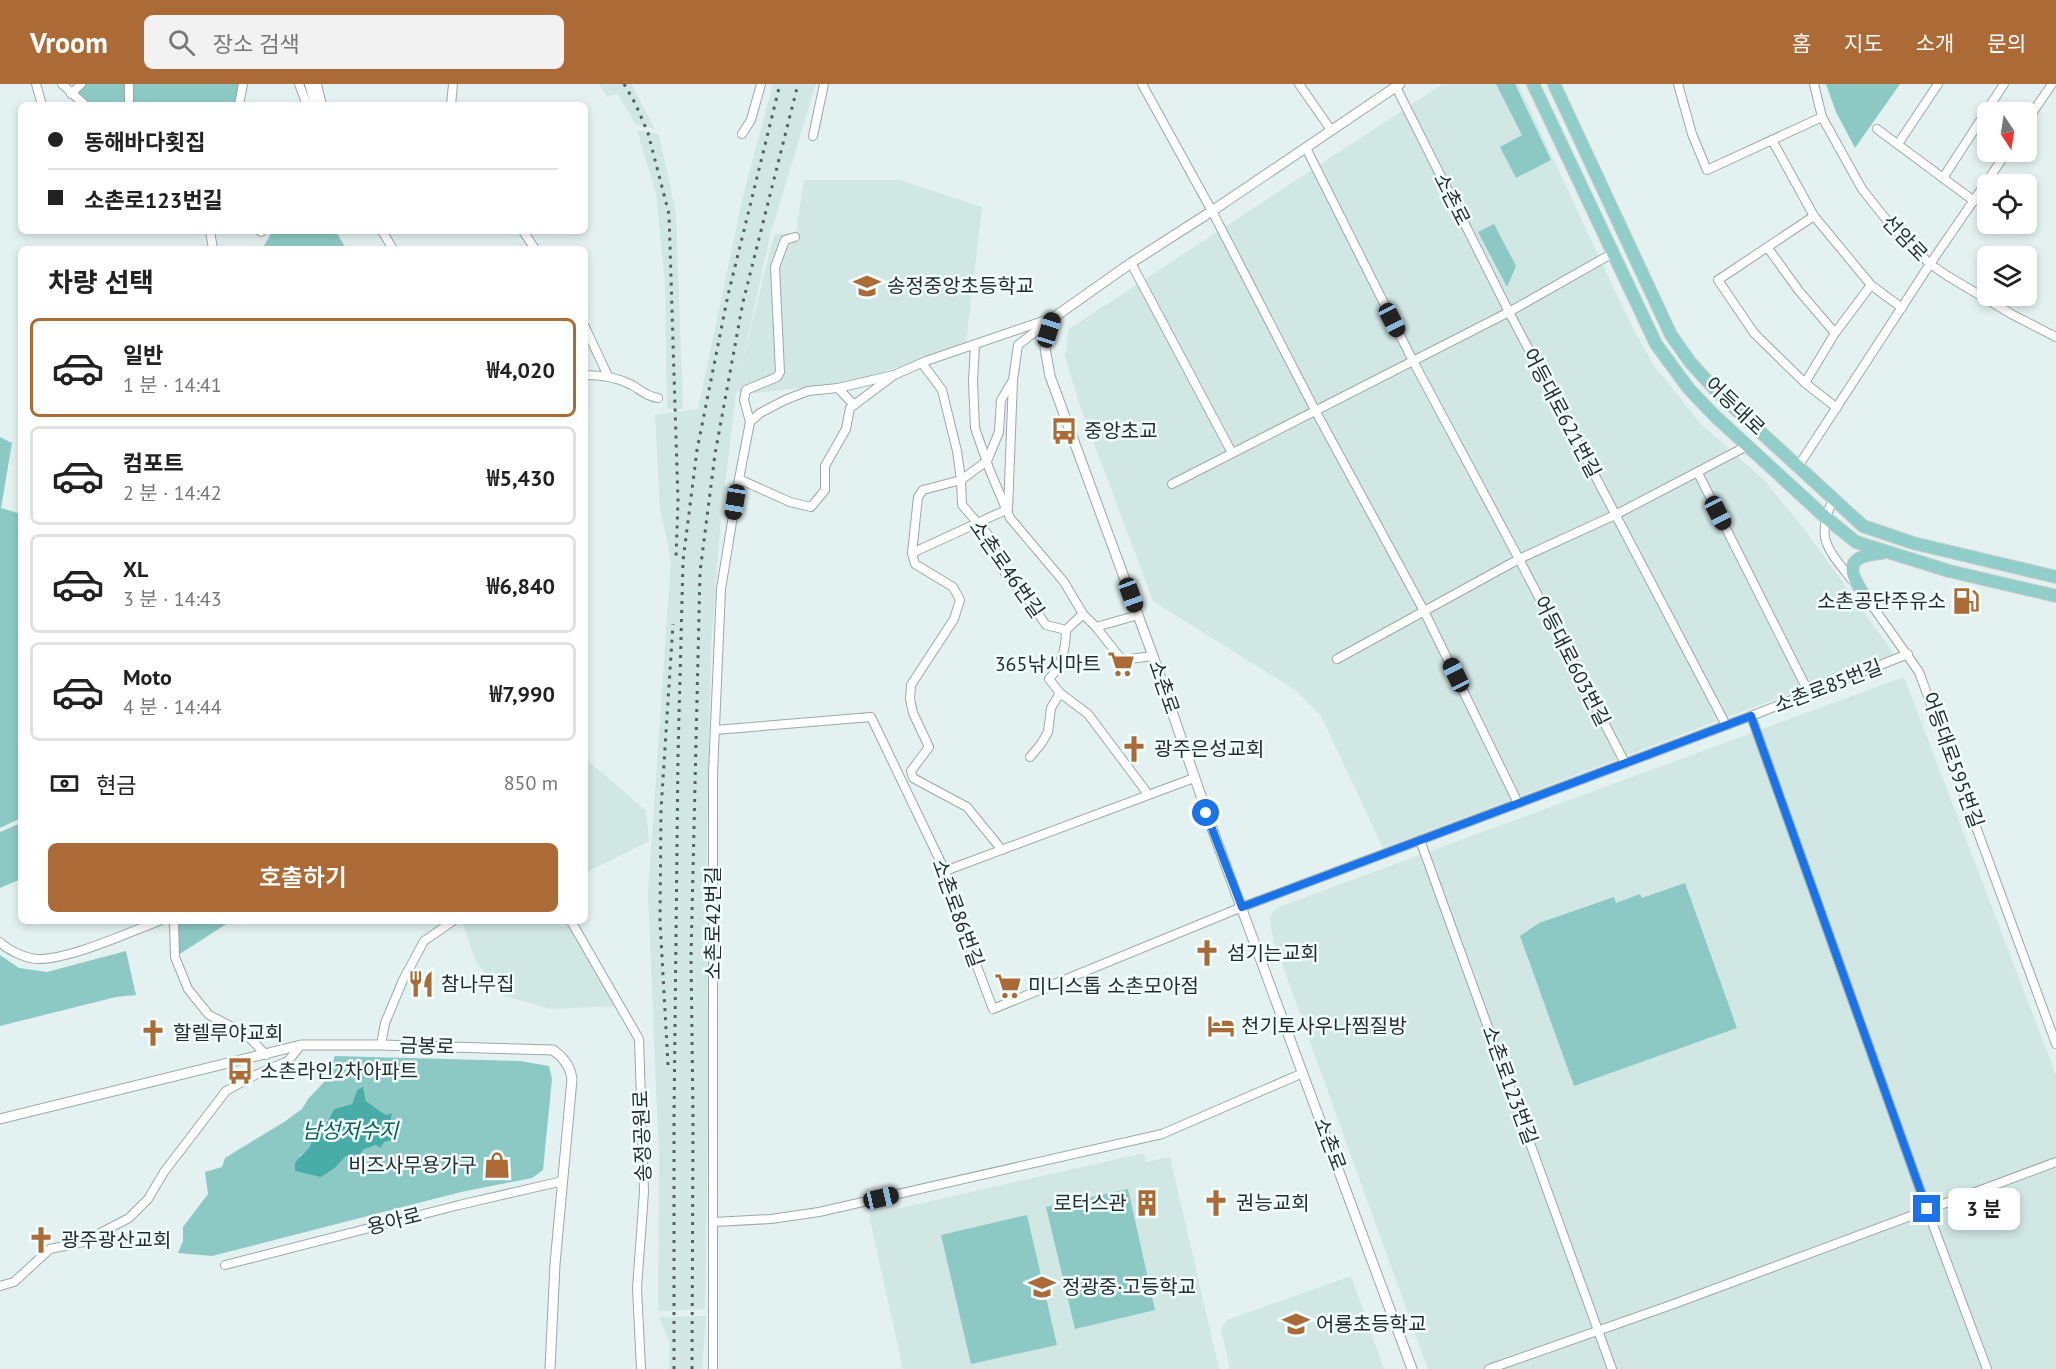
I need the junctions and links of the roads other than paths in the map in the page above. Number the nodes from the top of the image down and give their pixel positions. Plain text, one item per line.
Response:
1 (36, 84) edge
2 (62, 84) edge
3 (81, 84) edge
4 (129, 84) edge
5 (243, 84) edge
6 (299, 84) edge
7 (309, 84) edge
8 (317, 84) edge
9 (453, 84) edge
10 (761, 84) edge
11 (824, 84) edge
12 (1142, 84) edge
13 (1299, 84) edge
14 (1533, 84) edge
15 (1554, 84) edge
16 (1678, 84) edge
17 (1814, 84) edge
18 (1938, 84) edge
19 (2004, 84) edge
20 (2052, 84) edge
21 (1398, 85) edge
22 (71, 94) junction
23 (41, 102) edge
24 (81, 102) edge
25 (129, 102) edge
26 (240, 102) edge
27 (306, 102) edge
28 (314, 102) edge
29 (321, 102) edge
30 (452, 102) edge
31 (2037, 106) edge
32 (1822, 117) junction
33 (1877, 129) dead end
34 (1331, 130) junction
35 (742, 134) dead end
36 (813, 136) dead end
37 (1772, 140) junction
38 (1898, 144) junction
39 (1306, 148) junction
40 (2000, 162) edge
41 (1943, 178) junction
42 (1974, 201) junction
43 (1212, 212) junction
44 (1814, 216) junction
45 (795, 237) dead end
46 (1768, 248) junction
47 (1613, 253) junction
48 (1131, 263) junction
49 (1930, 264) junction
50 (1871, 285) junction
51 (1902, 308) junction
52 (1509, 312) junction
53 (1053, 318) junction
54 (588, 333) edge
55 (1835, 333) junction
56 (2056, 337) edge
57 (975, 345) junction
58 (1413, 361) junction
59 (922, 363) junction
60 (588, 375) edge
61 (894, 375) junction
62 (608, 376) junction
63 (1013, 380) junction
64 (1805, 383) junction
65 (838, 388) junction
66 (658, 398) dead end
67 (854, 405) junction
68 (1837, 408) junction
69 (1315, 410) junction
70 (750, 422) junction
71 (1747, 446) junction
72 (1232, 453) junction
73 (987, 461) junction
74 (1798, 465) junction
75 (1698, 473) junction
76 (739, 479) junction
77 (961, 480) junction
78 (1172, 484) dead end
79 (1834, 497) junction
80 (1008, 508) junction
81 (1615, 515) junction
82 (1825, 517) junction
83 (976, 523) junction
84 (1887, 552) junction
85 (912, 553) junction
86 (1519, 559) junction
87 (2056, 577) edge
88 (1865, 596) junction
89 (2056, 596) edge
90 (1424, 611) junction
91 (1083, 614) junction
92 (1138, 615) junction
93 (1096, 627) junction
94 (1065, 630) junction
95 (1908, 654) junction
96 (1154, 656) junction
97 (1337, 660) dead end
98 (1060, 693) junction
99 (1809, 693) junction
100 (1751, 716) junction
101 (1726, 725) junction
102 (715, 730) junction
103 (1030, 757) dead end
104 (1625, 763) junction
105 (1194, 778) junction
106 (1148, 794) junction
107 (1518, 803) junction
108 (1420, 840) junction
109 (1002, 850) junction
110 (945, 871) junction
111 (1242, 907) junction
112 (151, 924) edge
113 (174, 924) edge
114 (449, 924) edge
115 (573, 924) edge
116 (0, 942) edge
117 (381, 1044) junction
118 (2056, 1044) edge
119 (301, 1045) junction
120 (266, 1055) junction
121 (1303, 1073) junction
122 (0, 1119) edge
123 (2056, 1162) edge
124 (563, 1181) junction
125 (1927, 1209) junction
126 (714, 1222) junction
127 (225, 1265) dead end
128 (0, 1286) edge
129 (1598, 1331) junction
130 (550, 1369) edge
131 (641, 1369) edge
132 (713, 1369) edge
133 (1412, 1369) edge
134 (1489, 1369) edge
135 (1612, 1369) edge
136 (1987, 1369) edge

1 - 23 street
2 - 22 street
3 - 22 street
4 - 25 street
5 - 26 street
6 - 27 street
7 - 28 street
8 - 29 street
9 - 30 street
10 - 35 street
11 - 36 street
12 - 43 street
13 - 34 street
14 - 47 main road, 어등대로
15 - 74 main road, 어등대로
16 - 37 street
17 - 32 street, 선암로
18 - 38 street
19 - 41 street
20 - 31 street
21 - 34 street, 소촌로
21 - 52 street, 소촌로
22 - 24 street
32 - 37 street
32 - 49 street, 선암로
33 - 38 street
34 - 39 street, 소촌로
37 - 44 street
38 - 41 street
39 - 43 street, 소촌로
39 - 58 street
40 - 42 street
41 - 42 street
42 - 49 street
43 - 48 street, 소촌로
43 - 69 street
44 - 46 street
44 - 50 street
45 - 70 street, 소촌로42번길
46 - 55 street
46 - 64 street
47 - 52 street
47 - 71 main road, 어등대로
48 - 53 street, 소촌로
48 - 72 street
49 - 51 street
49 - 56 street, 선암로
50 - 51 street
50 - 55 street
51 - 68 street
52 - 58 street
52 - 81 street, 어등대로621번길
53 - 57 street
53 - 63 street
53 - 92 street, 소촌로
54 - 62 street
55 - 64 street
57 - 59 street
57 - 73 street
58 - 69 street
58 - 86 street
59 - 61 street
59 - 77 street
60 - 62 street
61 - 65 street
61 - 67 street
62 - 66 street
63 - 73 street
63 - 80 street
64 - 68 street
65 - 67 street
65 - 70 street
67 - 76 street
68 - 74 street
69 - 72 street
69 - 90 street
70 - 76 street, 소촌로42번길
71 - 75 street
71 - 82 main road, 어등대로
72 - 78 street
73 - 77 street
73 - 80 street, 소촌로46번길
74 - 79 main road, 어등대로
75 - 81 street
75 - 99 street
76 - 102 street, 소촌로42번길
77 - 83 street, 소촌로46번길
77 - 85 street
79 - 82 street
79 - 87 main road, 어등대로
80 - 83 street
80 - 91 street, 소촌로46번길
81 - 86 street
81 - 101 street, 어등대로621번길
82 - 84 main road, 어등대로
82 - 88 street, 어등대로595번길
83 - 85 street
83 - 94 street, 소촌로46번길
84 - 88 main road
84 - 89 main road, 어등대로
85 - 109 street
86 - 90 street
86 - 104 street, 어등대로603번길
88 - 95 street, 어등대로595번길
90 - 97 street
90 - 107 street
91 - 93 street, 소촌로46번길
91 - 94 street
92 - 93 street
92 - 96 street, 소촌로
93 - 96 street, 소촌로46번길
94 - 98 street
95 - 99 street, 소촌로85번길
95 - 118 street, 어등대로595번길
96 - 105 street, 소촌로
98 - 103 street
98 - 106 street
99 - 100 street, 소촌로85번길
100 - 101 street, 소촌로85번길
100 - 125 street
101 - 104 street, 소촌로85번길
102 - 110 street, 소촌로86번길
102 - 126 street, 소촌로42번길
104 - 107 street, 소촌로85번길
105 - 106 street
105 - 111 street, 소촌로
106 - 109 street
107 - 108 street, 소촌로85번길
108 - 111 street, 소촌로85번길
108 - 129 street, 소촌로123번길
109 - 110 street
110 - 111 street, 소촌로86번길
111 - 121 street, 소촌로
112 - 116 street
113 - 120 street
114 - 117 street
115 - 131 street, 송정공원로
117 - 119 street, 금봉로
117 - 124 street, 금봉로
119 - 120 street, 금봉로
119 - 128 street
120 - 122 street, 금봉로
121 - 126 street
121 - 133 street, 소촌로
123 - 125 street
124 - 127 street, 용아로
124 - 130 street
125 - 129 street
125 - 136 street
126 - 132 street, 소촌로42번길
129 - 134 street
129 - 135 street, 소촌로123번길

